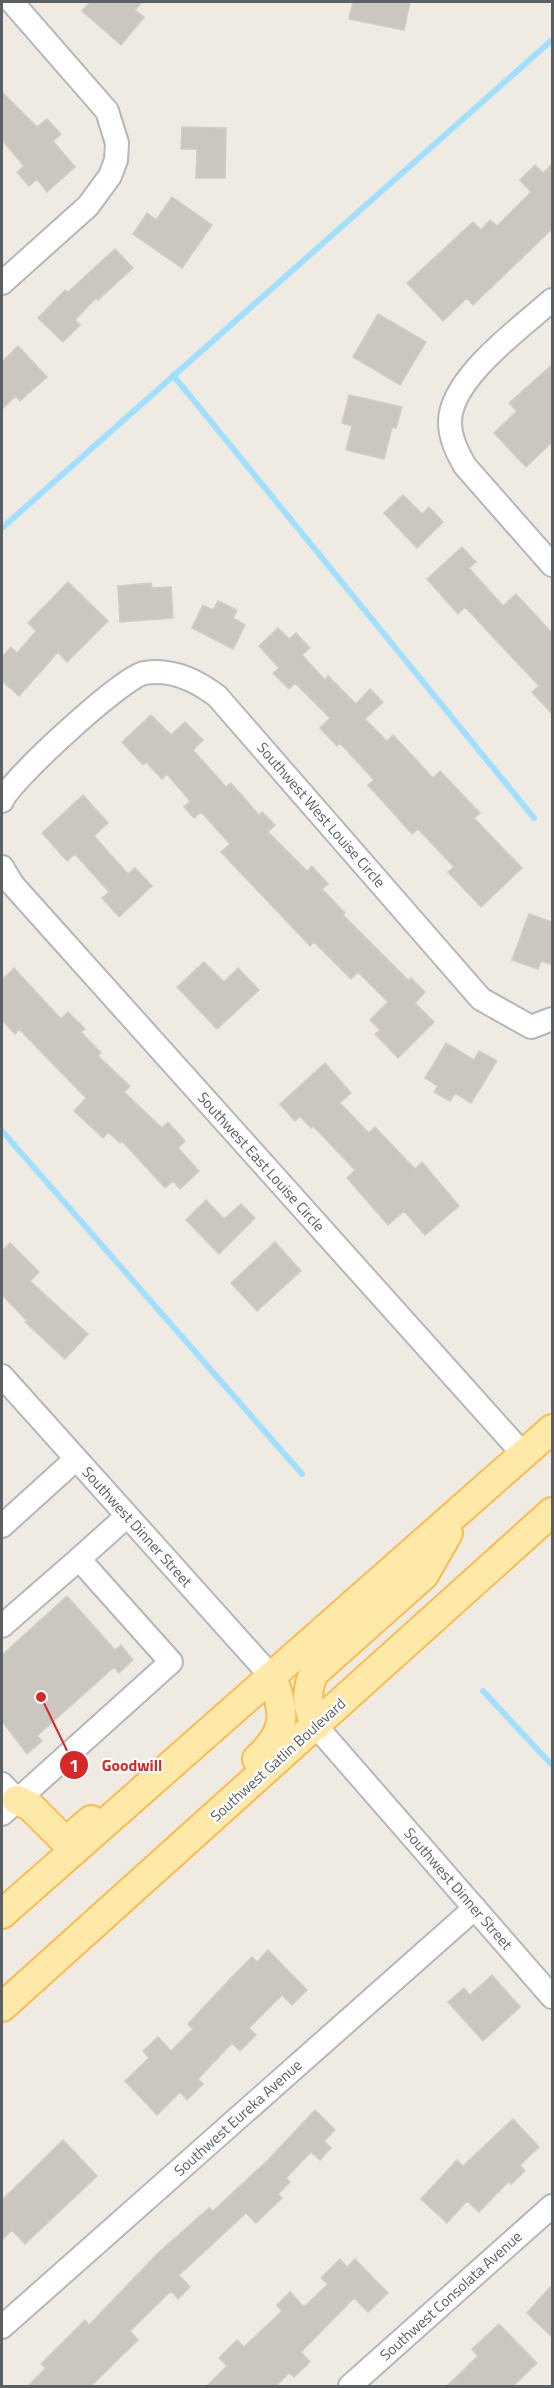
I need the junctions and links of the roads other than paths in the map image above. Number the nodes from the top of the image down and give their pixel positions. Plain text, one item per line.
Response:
1 (12, 2) edge
2 (2, 283) edge
3 (552, 300) edge
4 (552, 565) edge
5 (2, 801) edge
6 (2, 867) edge
7 (552, 1020) edge
8 (2, 1376) edge
9 (552, 1428) edge
10 (524, 1455) junction
11 (76, 1459) junction
12 (552, 1512) edge
13 (459, 1513) junction
14 (127, 1516) junction
15 (2, 1526) edge
16 (79, 1558) junction
17 (2, 1626) edge
18 (272, 1677) junction
19 (224, 1719) junction
20 (316, 1726) junction
21 (7, 1800) edge
22 (45, 1876) junction
23 (148, 1876) junction
24 (475, 1908) junction
25 (2, 1914) edge
26 (552, 1997) edge
27 (2, 2007) edge
28 (552, 2206) edge
29 (2, 2327) edge
30 (350, 2386) edge

1 - 2 street
3 - 4 street
5 - 7 street, Southwest West Louise Circle
6 - 10 street, Southwest East Louise Circle
8 - 11 street, Southwest Dinner Street
9 - 10 main road
10 - 13 main road
11 - 14 street, Southwest Dinner Street
11 - 15 street
12 - 20 main road, Southwest Gatlin Boulevard
13 - 18 main road
13 - 20 main road
14 - 16 street
14 - 18 street, Southwest Dinner Street
16 - 17 street
16 - 21 street
18 - 19 main road
18 - 23 main road
19 - 21 main road
19 - 22 main road
20 - 23 main road, Southwest Gatlin Boulevard
20 - 24 street, Southwest Dinner Street
21 - 22 main road
22 - 25 main road
23 - 27 main road, Southwest Gatlin Boulevard
24 - 26 street, Southwest Dinner Street
24 - 29 street, Southwest Eureka Avenue
28 - 30 street, Southwest Consolata Avenue

